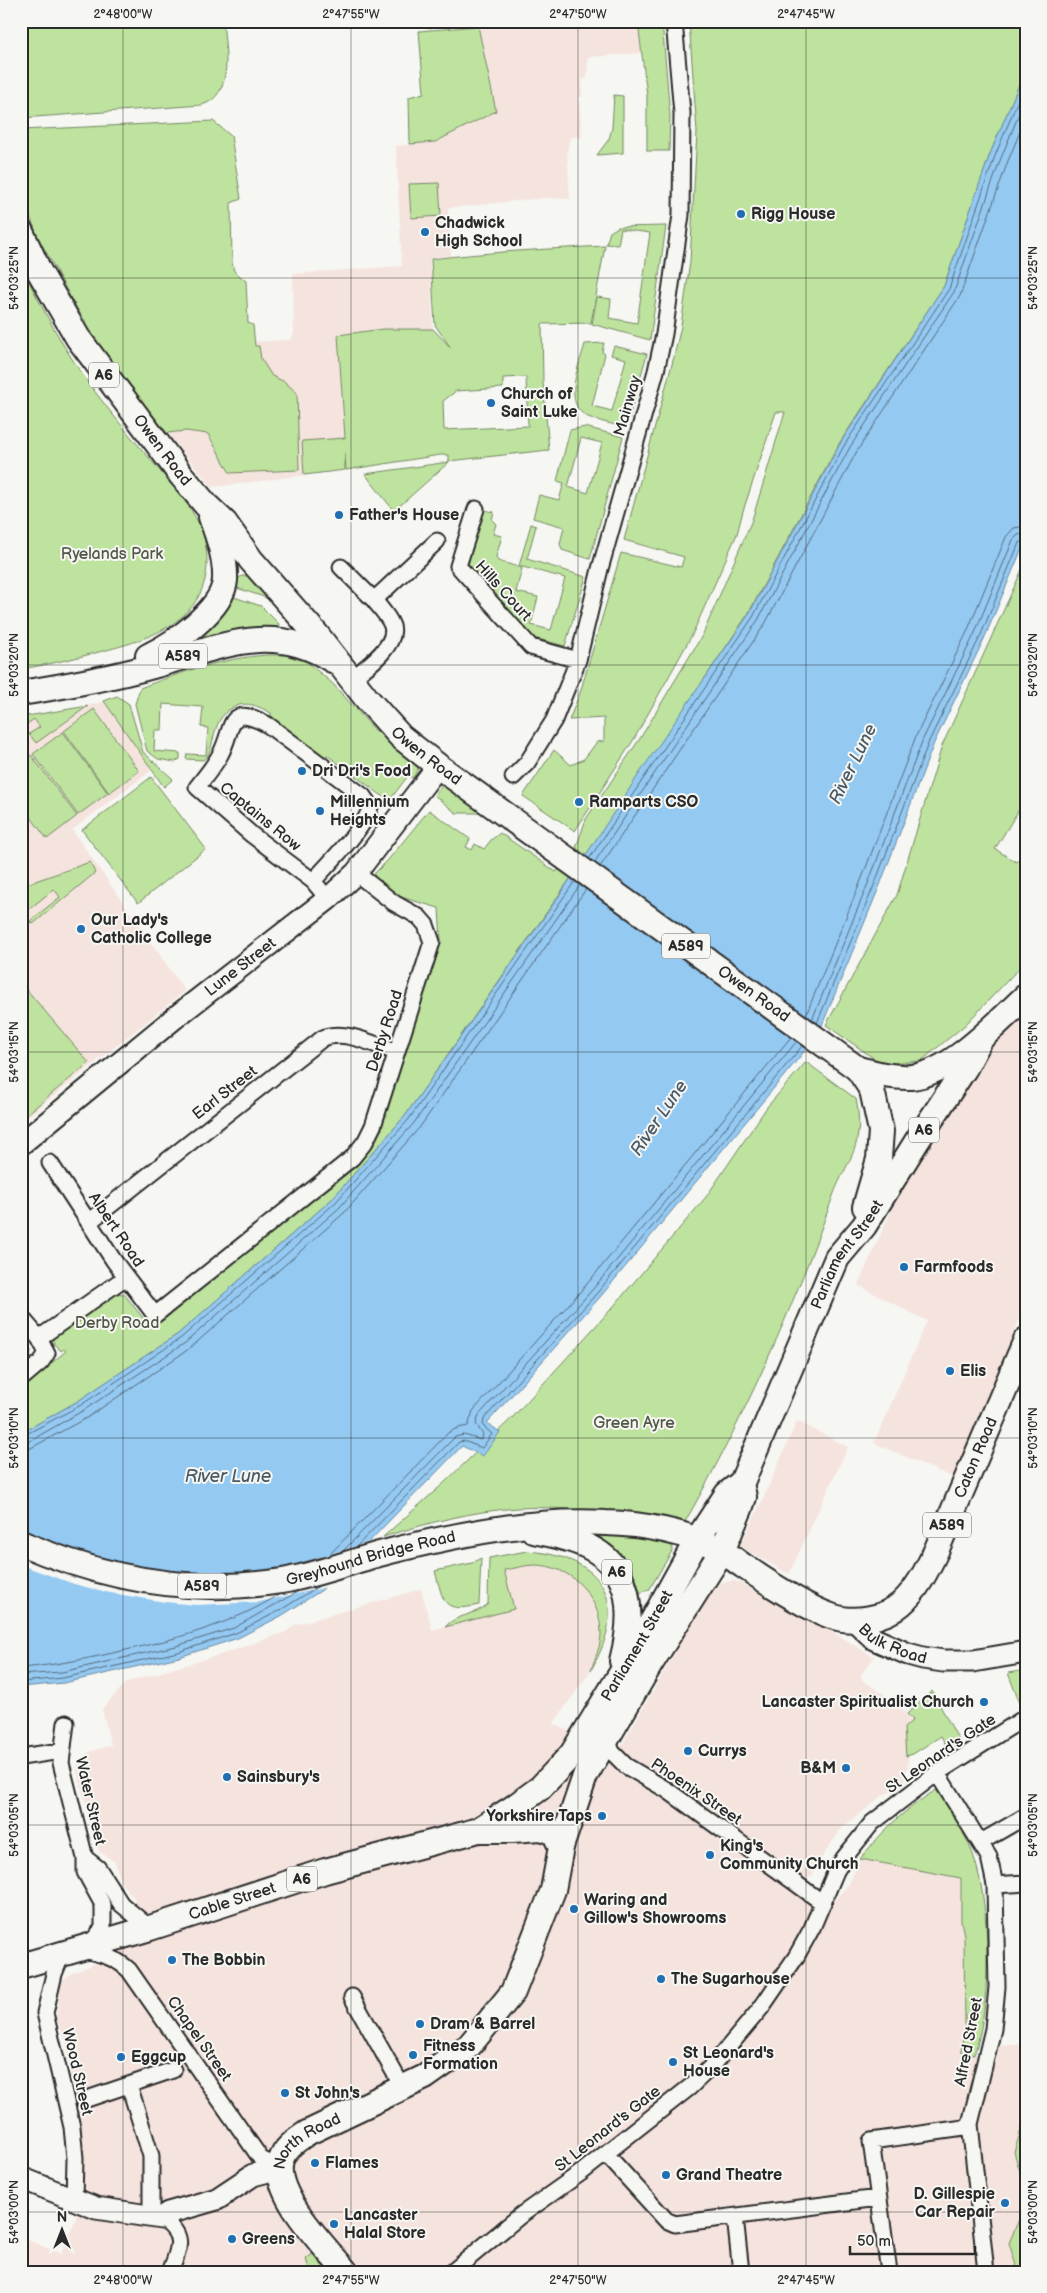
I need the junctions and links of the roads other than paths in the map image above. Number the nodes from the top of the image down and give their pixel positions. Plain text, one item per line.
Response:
1 (674, 21) edge
2 (21, 232) edge
3 (206, 505) junction
4 (476, 509) dead end
5 (437, 541) dead end
6 (251, 560) junction
7 (341, 566) dead end
8 (225, 580) junction
9 (374, 600) junction
10 (578, 660) junction
11 (343, 671) junction
12 (84, 681) junction
13 (21, 693) edge
14 (438, 766) junction
15 (512, 777) dead end
16 (365, 820) junction
17 (383, 839) junction
18 (356, 872) junction
19 (313, 881) junction
20 (328, 899) junction
21 (1026, 996) edge
22 (980, 1040) junction
23 (396, 1052) junction
24 (851, 1065) junction
25 (21, 1144) edge
26 (50, 1163) dead end
27 (867, 1221) junction
28 (89, 1222) junction
29 (126, 1277) junction
30 (155, 1315) joint
31 (21, 1317) edge
32 (40, 1338) junction
33 (1026, 1340) edge
34 (21, 1378) edge
35 (741, 1484) junction
36 (517, 1527) junction
37 (697, 1540) junction
38 (21, 1543) edge
39 (722, 1551) junction
40 (853, 1619) junction
41 (1026, 1652) edge
42 (617, 1681) junction
43 (1026, 1717) edge
44 (66, 1723) dead end
45 (607, 1738) junction
46 (61, 1750) junction
47 (21, 1757) edge
48 (937, 1773) junction
49 (524, 1800) joint
50 (571, 1815) joint
51 (1026, 1816) edge
52 (478, 1830) junction
53 (981, 1842) junction
54 (561, 1847) junction
55 (85, 1858) junction
56 (1026, 1883) edge
57 (995, 1885) junction
58 (823, 1903) junction
59 (150, 1928) junction
60 (76, 1950) junction
61 (21, 1966) edge
62 (352, 1997) dead end
63 (173, 2070) dead end
64 (129, 2085) junction
65 (403, 2088) junction
66 (84, 2100) dead end
67 (970, 2124) junction
68 (606, 2154) junction
69 (280, 2168) junction
70 (21, 2178) edge
71 (878, 2198) junction
72 (74, 2200) junction
73 (734, 2217) junction
74 (156, 2218) junction
75 (170, 2272) edge
76 (346, 2272) edge
77 (452, 2272) edge
78 (742, 2272) edge
79 (889, 2272) edge
80 (986, 2272) edge

1 - 10 street, Mainway
2 - 3 main road, Owen Road / A6
3 - 6 main road, Owen Road / A6
3 - 8 main road
4 - 10 street, Hills Court
5 - 9 street
6 - 8 main road, A589
6 - 11 main road, Owen Road / A6
7 - 9 street
8 - 12 main road, A589
9 - 11 street
10 - 15 street, Mainway
11 - 12 main road, A589
11 - 14 main road, Owen Road / A589
12 - 13 main road, A589
14 - 17 street, Lune Street
14 - 24 main road, Owen Road / A589
16 - 17 street
16 - 19 street
16 - 19 street, Captains Row
17 - 18 street, Lune Street
18 - 20 street, Lune Street
18 - 23 street, Derby Road
19 - 20 street, Captains Row
20 - 25 street, Lune Street
21 - 22 main road, A589
22 - 24 main road, Owen Road / A589
22 - 27 main road, Parliament Street / A6
23 - 28 street, Earl Street
23 - 30 street, Derby Road
24 - 27 main road, A589
26 - 28 street, Albert Road
27 - 35 main road, Parliament Street / A6
28 - 29 street, Albert Road
29 - 30 street, Albert Road
29 - 32 street
31 - 32 street
32 - 34 street
33 - 40 main road, Caton Road / A589
35 - 37 main road, Parliament Street / A6
35 - 39 main road, Parliament Street / A6
36 - 37 main road, Greyhound Bridge Road / A589
36 - 38 main road, Greyhound Bridge Road / A589
36 - 42 main road, A6
37 - 39 main road, Greyhound Bridge Road / A589
37 - 42 main road, Parliament Street / A6
39 - 40 main road, Bulk Road / A589
39 - 45 main road, Parliament Street / A6
40 - 41 street, Bulk Road
42 - 49 main road, Parliament Street / A6
43 - 48 street, St Leonard's Gate
44 - 46 street, Water Street
45 - 50 main road, Parliament Street / A6
45 - 58 street, Phoenix Street
46 - 47 street
46 - 55 street, Water Street
48 - 53 street, Alfred Street
48 - 58 street, St Leonard's Gate
49 - 52 main road, Cable Street / A6
50 - 54 main road, North Road / A6
51 - 53 street
52 - 54 main road, A6
52 - 59 main road, Cable Street / A6
53 - 57 street, Alfred Street
54 - 65 main road, North Road / A6
55 - 59 street, Water Street
55 - 60 street, Water Street
56 - 57 street
57 - 67 street, Alfred Street
58 - 68 street, St Leonard's Gate
59 - 60 main road, Cable Street / A6
60 - 61 main road, Cable Street / A6
60 - 69 street, Chapel Street
60 - 72 street, Wood Street
62 - 65 street
63 - 64 street
64 - 66 street
64 - 74 street
65 - 69 main road, North Road / A6
67 - 71 street
67 - 80 street, Alfred Street
68 - 73 street
68 - 77 street, St Leonard's Gate
69 - 74 street, North Road
69 - 76 main road
70 - 72 street
71 - 73 street
71 - 79 street
72 - 74 street
73 - 78 street
74 - 75 street

